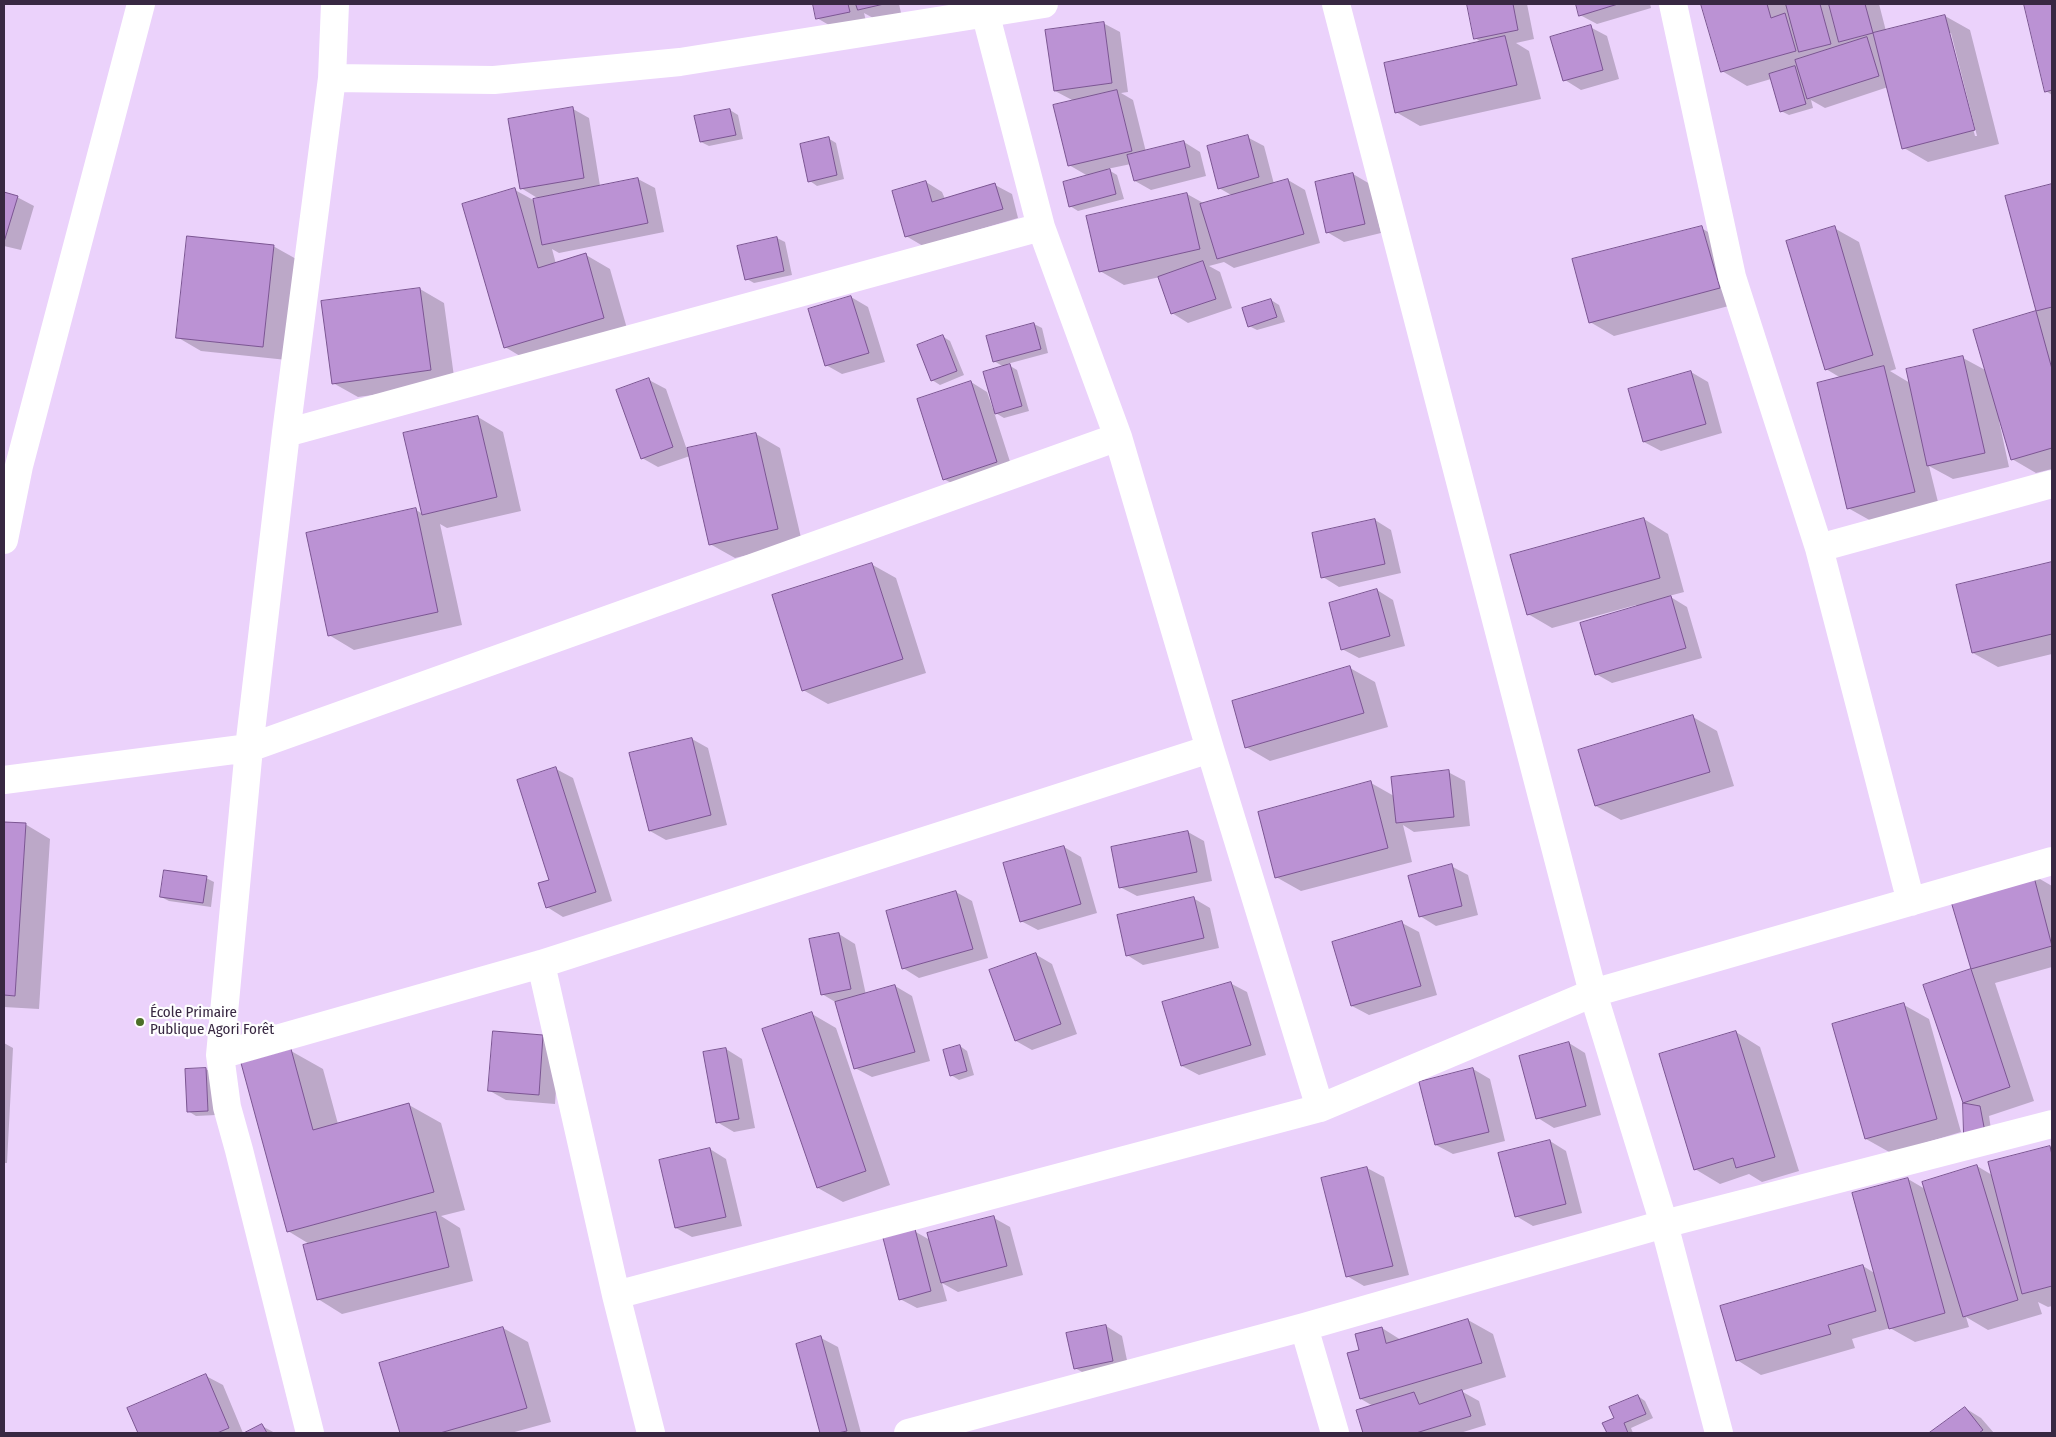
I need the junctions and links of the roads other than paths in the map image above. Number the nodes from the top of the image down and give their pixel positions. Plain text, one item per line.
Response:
1 (141, 4) edge
2 (335, 4) edge
3 (1044, 4) edge
4 (1336, 4) edge
5 (1673, 4) edge
6 (985, 12) junction
7 (332, 78) junction
8 (1041, 227) junction
9 (286, 433) junction
10 (1118, 438) junction
11 (11, 467) edge
12 (2052, 484) edge
13 (4, 540) edge
14 (1819, 548) junction
15 (249, 748) junction
16 (1210, 749) junction
17 (4, 780) edge
18 (2052, 861) edge
19 (1911, 902) junction
20 (541, 964) junction
21 (1593, 993) junction
22 (220, 1055) junction
23 (1320, 1108) junction
24 (2052, 1124) edge
25 (1664, 1224) junction
26 (616, 1295) junction
27 (1304, 1327) junction
28 (975, 1425) edge
29 (310, 1433) edge
30 (651, 1433) edge
31 (908, 1433) edge
32 (1335, 1433) edge
33 (1719, 1433) edge

1 - 11 street
2 - 7 street
3 - 6 street
4 - 21 street
5 - 14 street
6 - 7 street
6 - 8 street
7 - 9 street
8 - 9 street
8 - 10 street
9 - 15 street
10 - 15 street
10 - 16 street
11 - 13 street
12 - 14 street
14 - 19 street
15 - 17 street
15 - 22 street
16 - 20 street
16 - 23 street
18 - 19 street
19 - 21 street
20 - 22 street
20 - 26 street
21 - 23 street
21 - 25 street
22 - 29 street
23 - 26 street
24 - 25 street
25 - 27 street
25 - 33 street
26 - 30 street
27 - 28 street
27 - 32 street
28 - 31 street

